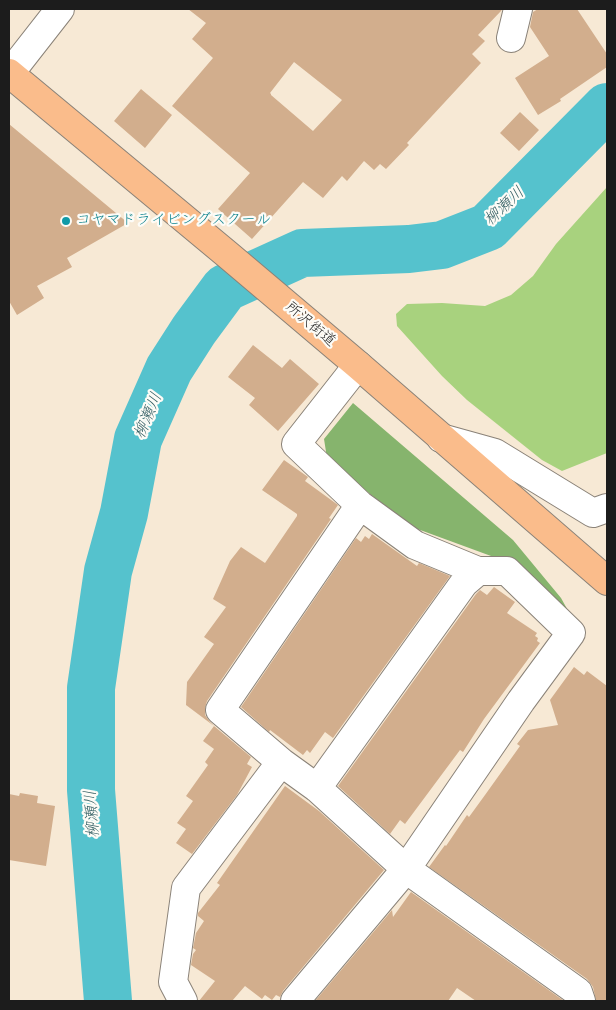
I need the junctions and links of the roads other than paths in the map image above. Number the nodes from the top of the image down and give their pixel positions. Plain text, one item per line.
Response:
1 (60, 9) edge
2 (518, 9) edge
3 (511, 38) dead end
4 (9, 73) edge
5 (358, 366) junction
6 (441, 438) junction
7 (360, 505) junction
8 (607, 508) edge
9 (478, 571) junction
10 (607, 581) edge
11 (281, 762) junction
12 (317, 788) junction
13 (406, 869) junction
14 (183, 1001) edge
15 (295, 1001) edge
16 (581, 1001) edge

1 - 4 street
2 - 3 street
4 - 5 main road, 所沢街道
5 - 6 main road, 所沢街道
5 - 7 street
6 - 8 street
6 - 10 main road, 所沢街道
7 - 9 street
7 - 11 street
9 - 12 street
9 - 13 street
11 - 12 street
11 - 14 street
12 - 13 street
13 - 15 street
13 - 16 street

